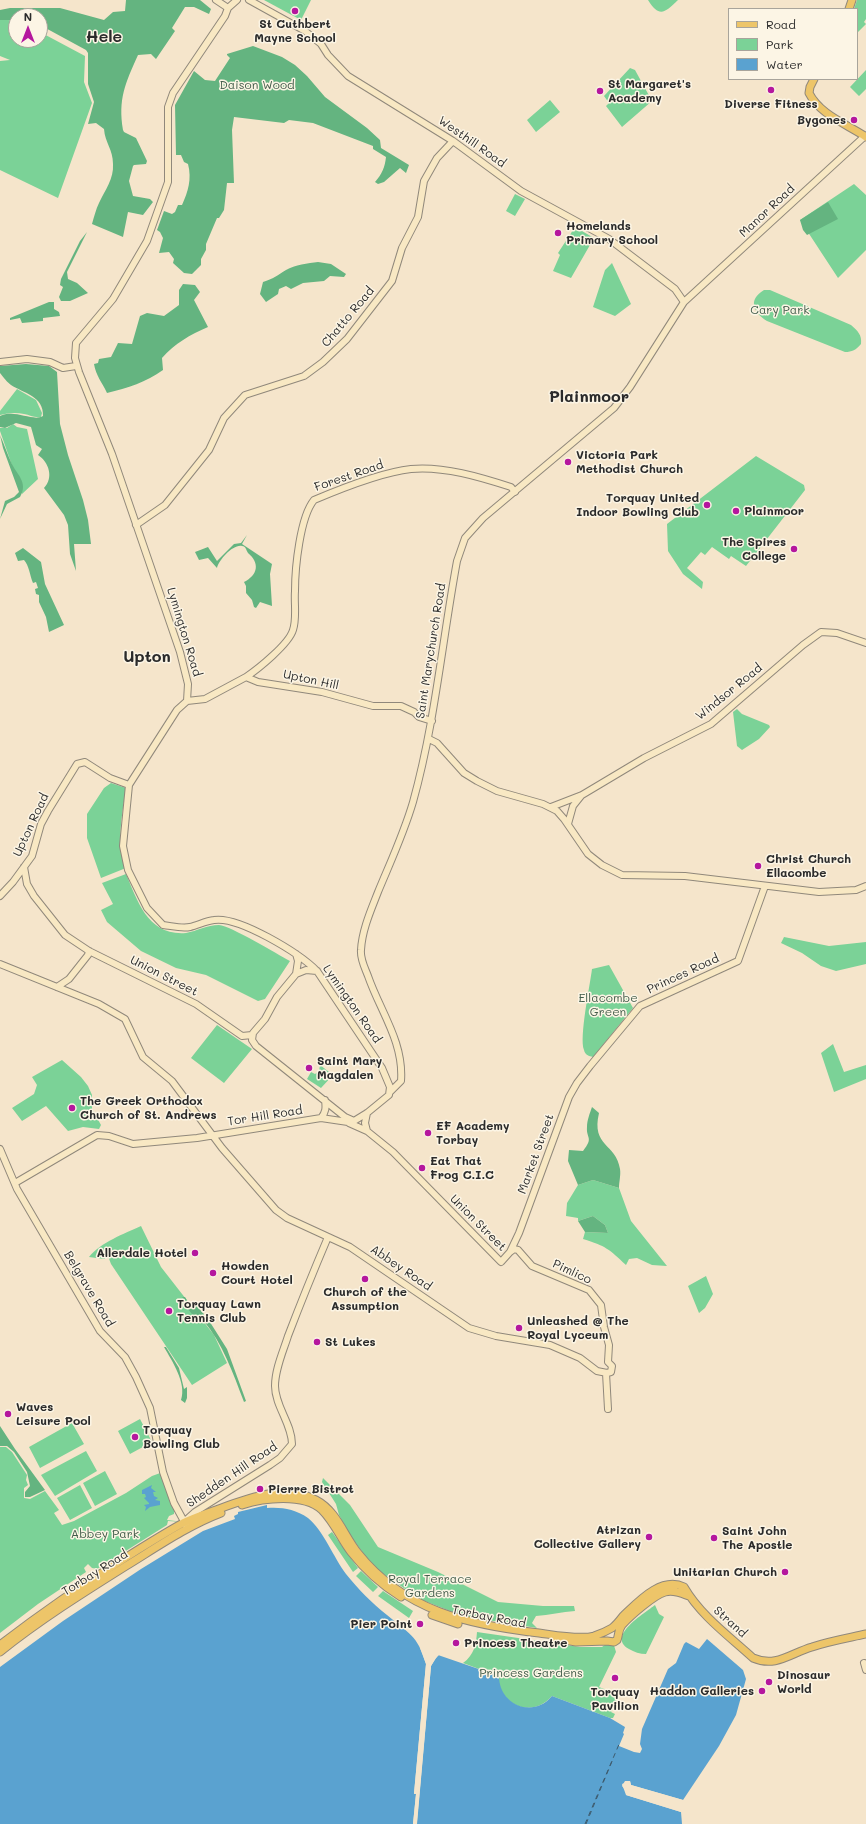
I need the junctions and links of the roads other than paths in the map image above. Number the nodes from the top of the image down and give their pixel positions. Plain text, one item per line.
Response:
1 (216, 0) edge
2 (237, 0) edge
3 (249, 0) edge
4 (228, 8) junction
5 (814, 80) edge
6 (865, 136) edge
7 (452, 141) junction
8 (684, 302) junction
9 (0, 362) edge
10 (76, 366) junction
11 (515, 492) junction
12 (136, 525) junction
13 (866, 643) edge
14 (246, 677) junction
15 (187, 701) junction
16 (432, 721) junction
17 (429, 739) junction
18 (128, 785) junction
19 (582, 795) junction
20 (551, 807) junction
21 (568, 824) junction
22 (24, 867) junction
23 (13, 882) junction
24 (27, 884) junction
25 (765, 886) junction
26 (866, 886) edge
27 (0, 896) edge
28 (89, 951) junction
29 (296, 954) junction
30 (0, 964) edge
31 (317, 971) junction
32 (296, 974) junction
33 (57, 987) junction
34 (252, 1037) junction
35 (402, 1074) junction
36 (388, 1080) junction
37 (577, 1083) joint
38 (390, 1092) junction
39 (325, 1100) junction
40 (367, 1113) junction
41 (321, 1118) junction
42 (352, 1121) junction
43 (367, 1130) junction
44 (212, 1136) junction
45 (0, 1149) edge
46 (14, 1183) junction
47 (519, 1233) junction
48 (328, 1237) junction
49 (518, 1250) junction
50 (510, 1252) junction
51 (501, 1262) joint
52 (606, 1373) junction
53 (608, 1409) dead end
54 (186, 1525) junction
55 (612, 1630) junction
56 (866, 1634) edge
57 (607, 1641) junction
58 (0, 1645) edge
59 (0, 1652) edge
60 (864, 1663) dead end
61 (866, 1670) edge

1 - 4 street
2 - 4 street
3 - 7 street, Westhill Road
4 - 10 street, Lymington Road
5 - 6 main road
6 - 8 street, Manor Road
7 - 8 street, Westhill Road
7 - 12 street, Chatto Road
8 - 11 street, Saint Marychurch Road
9 - 10 street
10 - 12 street, Lymington Road
11 - 14 street, Forest Road
11 - 16 street, Saint Marychurch Road
12 - 15 street, Lymington Road
13 - 19 street, Windsor Road
14 - 15 street
14 - 16 street, Upton Hill
15 - 18 street, Lymington Road
16 - 17 street, Saint Marychurch Road
17 - 20 street
17 - 35 street, Saint Marychurch Road
18 - 22 street, Upton Road
18 - 29 street, Lymington Road
19 - 20 street, Windsor Road
19 - 21 street, Windsor Road
20 - 21 street
21 - 25 street
22 - 23 street, Upton Road
22 - 24 street
23 - 24 street
23 - 27 street, Upton Road
24 - 28 street, Union Street
25 - 26 street
25 - 37 street, Princes Road
28 - 33 street
28 - 34 street, Union Street
29 - 31 street, Lymington Road
29 - 32 street
30 - 33 street
31 - 32 street
31 - 36 street, Lymington Road
32 - 34 street
33 - 44 street
34 - 39 street
35 - 36 street
35 - 38 street
36 - 38 street, Lymington Road
37 - 47 street, Market Street
38 - 40 street
39 - 41 street
39 - 42 street
40 - 42 street
40 - 43 street
41 - 42 street, Tor Hill Road
41 - 44 street, Tor Hill Road
42 - 43 street, Union Street
43 - 51 street, Union Street
44 - 46 street, Tor Hill Road
44 - 48 street, Abbey Road
45 - 46 street, Belgrave Road
46 - 54 street, Belgrave Road
47 - 49 street, Market Street
47 - 50 street, Market Street
48 - 52 street, Abbey Road
48 - 54 street, Shedden Hill Road
49 - 50 street
49 - 52 street, Pimlico
50 - 51 street, Market Street
52 - 53 street
54 - 55 main road, Torbay Road
54 - 57 main road, Torbay Road
54 - 58 main road, Torbay Road
54 - 59 main road, Torbay Road
55 - 56 main road, Strand
55 - 57 main road
55 - 57 main road
60 - 61 street

